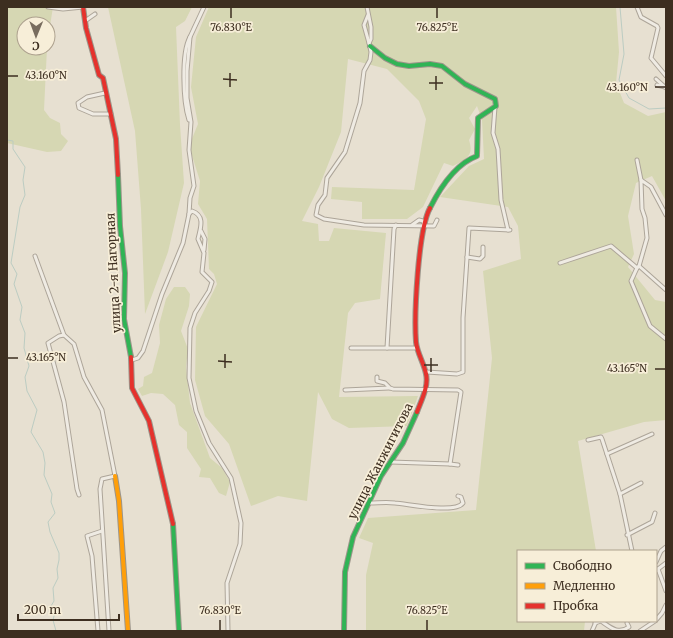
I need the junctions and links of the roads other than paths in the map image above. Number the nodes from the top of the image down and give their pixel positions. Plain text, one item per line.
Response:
1 (48, 7) edge
2 (83, 7) edge
3 (204, 7) edge
4 (367, 7) edge
5 (637, 7) edge
6 (95, 14) dead end
7 (368, 15) junction
8 (86, 21) junction
9 (369, 45) junction
10 (666, 76) edge
11 (656, 79) dead end
12 (657, 84) dead end
13 (665, 88) edge
14 (105, 93) junction
15 (496, 106) junction
16 (111, 114) junction
17 (637, 160) dead end
18 (641, 180) junction
19 (190, 214) junction
20 (666, 215) edge
21 (437, 220) dead end
22 (396, 225) junction
23 (412, 225) junction
24 (423, 225) junction
25 (200, 231) junction
26 (483, 247) dead end
27 (203, 251) junction
28 (36, 256) dead end
29 (468, 257) junction
30 (560, 263) dead end
31 (638, 267) junction
32 (666, 290) edge
33 (64, 335) junction
34 (666, 339) edge
35 (351, 348) dead end
36 (387, 348) junction
37 (417, 348) junction
38 (132, 360) junction
39 (427, 372) junction
40 (377, 377) dead end
41 (389, 388) junction
42 (346, 390) dead end
43 (425, 390) junction
44 (652, 434) dead end
45 (588, 440) dead end
46 (607, 454) junction
47 (391, 462) junction
48 (450, 464) junction
49 (458, 465) dead end
50 (115, 476) junction
51 (641, 483) dead end
52 (620, 494) junction
53 (79, 495) dead end
54 (458, 496) dead end
55 (370, 503) junction
56 (655, 513) dead end
57 (102, 531) junction
58 (627, 535) junction
59 (666, 547) edge
60 (632, 550) edge
61 (657, 561) edge
62 (666, 563) edge
63 (657, 570) edge
64 (666, 591) edge
65 (666, 605) edge
66 (657, 619) edge
67 (596, 622) edge
68 (602, 622) edge
69 (654, 622) edge
70 (627, 623) dead end
71 (98, 631) edge
72 (109, 631) edge
73 (128, 631) edge
74 (179, 631) edge
75 (228, 631) edge
76 (344, 631) edge
77 (592, 631) edge
78 (640, 631) edge

1 - 2 street
2 - 8 street, улица 2-я Нагорная
3 - 19 street
4 - 7 street
5 - 10 street
6 - 8 street
7 - 9 street
7 - 9 street
8 - 14 street, улица 2-я Нагорная
9 - 15 street
9 - 22 street
11 - 13 street
12 - 13 street
14 - 16 street, улица 2-я Нагорная
14 - 16 street
15 - 24 street
15 - 29 street
16 - 38 street, улица 2-я Нагорная
17 - 18 street
18 - 20 street
18 - 31 street
19 - 25 street
19 - 38 street
21 - 24 street
22 - 23 street
22 - 36 street
23 - 24 street
23 - 24 street
24 - 37 street
25 - 27 street
25 - 27 street
26 - 29 street
27 - 75 street
28 - 33 street
29 - 39 street
30 - 31 street
31 - 32 street
31 - 34 street
33 - 50 street
33 - 53 street
35 - 36 street
36 - 37 street
37 - 39 street
38 - 74 street, улица 2-я Нагорная
39 - 43 street, улица Жанжигитова
40 - 41 street
41 - 42 street
41 - 43 street
43 - 47 street, улица Жанжигитова
43 - 48 street
44 - 46 street
45 - 46 street
46 - 52 street
47 - 48 street
47 - 55 street, улица Жанжигитова
48 - 49 street
50 - 57 street
50 - 73 street
51 - 52 street
52 - 58 street
54 - 55 street
55 - 76 street, улица Жанжигитова
56 - 58 street
57 - 71 street
57 - 72 street
58 - 60 street
59 - 61 street
62 - 63 street
63 - 64 street
65 - 66 street
67 - 77 street
68 - 70 street
69 - 78 street

